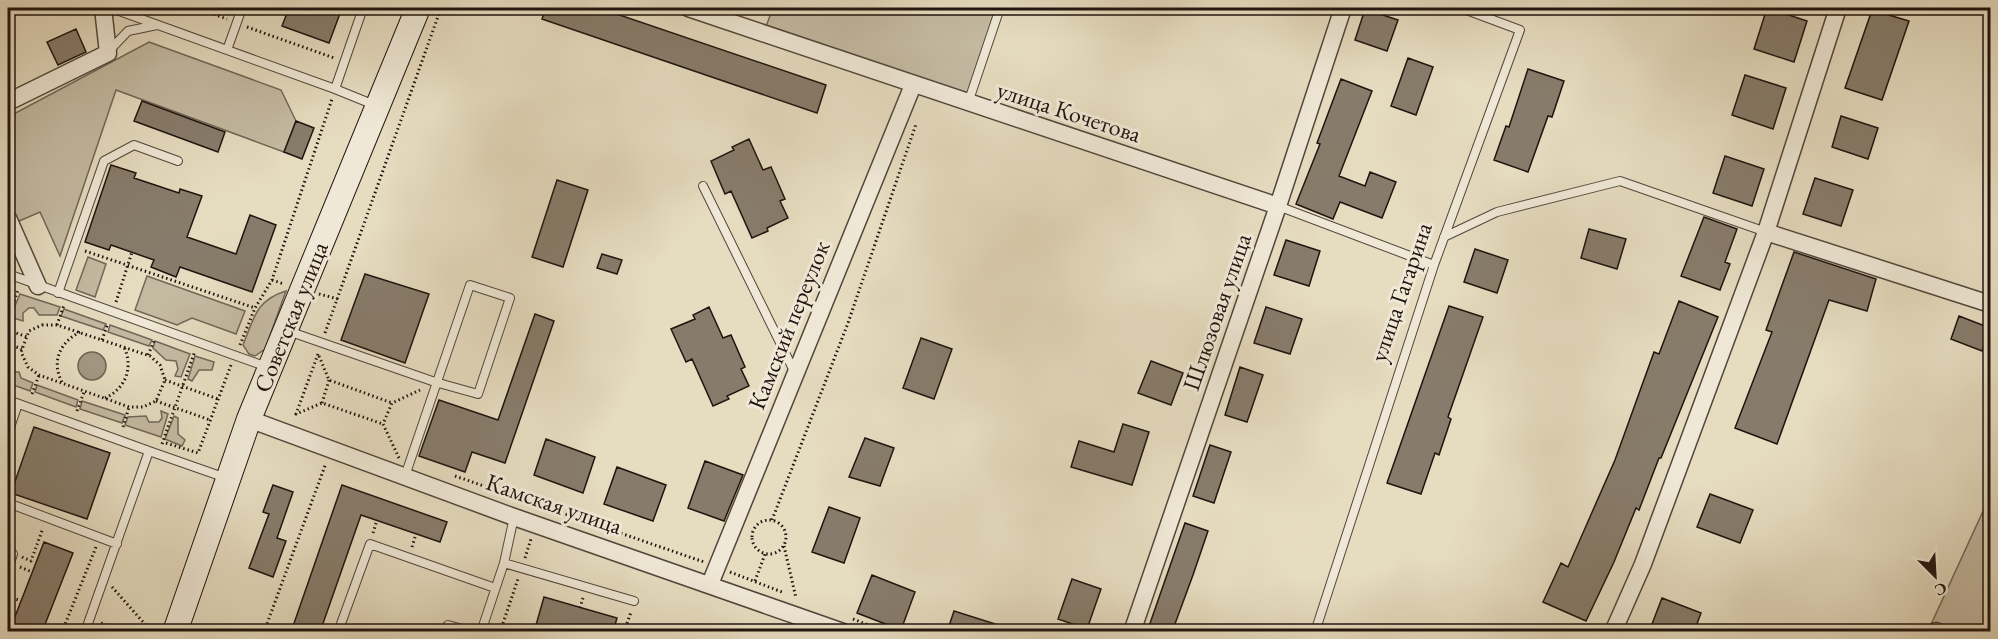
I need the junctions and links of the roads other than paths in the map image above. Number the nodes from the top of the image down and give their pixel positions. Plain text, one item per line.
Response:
1 (103, 8) edge
2 (111, 8) edge
3 (242, 8) edge
4 (363, 8) edge
5 (418, 8) edge
6 (688, 8) edge
7 (1000, 8) edge
8 (1343, 8) edge
9 (1461, 8) edge
10 (1838, 8) edge
11 (159, 25) junction
12 (227, 50) junction
13 (108, 53) junction
14 (913, 85) junction
15 (335, 89) junction
16 (8, 102) edge
17 (967, 103) junction
18 (378, 106) junction
19 (178, 161) dead end
20 (703, 186) dead end
21 (1278, 206) junction
22 (8, 218) edge
23 (1766, 232) junction
24 (1444, 237) junction
25 (1434, 265) junction
26 (8, 274) edge
27 (38, 286) junction
28 (58, 293) junction
29 (1990, 304) edge
30 (285, 330) junction
31 (270, 368) junction
32 (796, 373) junction
33 (435, 382) junction
34 (8, 400) edge
35 (18, 404) junction
36 (249, 419) junction
37 (8, 433) edge
38 (154, 453) junction
39 (408, 468) junction
40 (229, 479) junction
41 (8, 502) edge
42 (514, 517) junction
43 (117, 544) junction
44 (13, 554) road end
45 (504, 563) junction
46 (8, 568) edge
47 (710, 584) junction
48 (495, 588) junction
49 (634, 602) road end
50 (85, 632) edge
51 (175, 632) edge
52 (338, 632) edge
53 (442, 632) edge
54 (474, 632) edge
55 (481, 632) edge
56 (843, 632) edge
57 (1132, 632) edge
58 (1315, 632) edge
59 (1613, 632) edge

1 - 13 street
2 - 11 lane
3 - 12 lane
4 - 15 lane
5 - 18 main road, Советская улица
6 - 14 street, улица Кочетова
7 - 17 lane
8 - 21 street, Шлюзовая улица
9 - 24 lane, улица Гагарина
10 - 23 street
11 - 12 lane
11 - 13 lane
12 - 15 lane
13 - 16 street
14 - 17 street, улица Кочетова
14 - 32 street, Камский переулок
15 - 18 lane
17 - 21 street, улица Кочетова
18 - 30 main road, Советская улица
19 - 28 lane
20 - 32 lane
21 - 25 lane, улица Кочетова
21 - 57 street, Шлюзовая улица
22 - 27 street
23 - 24 lane
23 - 29 street
23 - 59 street
24 - 25 lane, улица Гагарина
25 - 58 lane, улица Гагарина
26 - 27 lane
27 - 28 lane
28 - 31 lane
30 - 31 main road, Советская улица
30 - 33 lane
31 - 36 main road, Советская улица
32 - 47 street, Камский переулок
33 - 33 lane
33 - 39 lane
34 - 35 lane
35 - 37 lane
35 - 38 lane
36 - 39 street, Камская улица
36 - 40 main road, Советская улица
38 - 40 lane
38 - 43 lane
39 - 42 street, Камская улица
40 - 51 main road, Советская улица
41 - 43 lane
42 - 45 lane
42 - 47 street, Камская улица
43 - 50 lane
44 - 46 lane
45 - 48 lane
45 - 49 lane
47 - 56 street, Камская улица
48 - 52 lane
48 - 55 lane
53 - 54 lane

